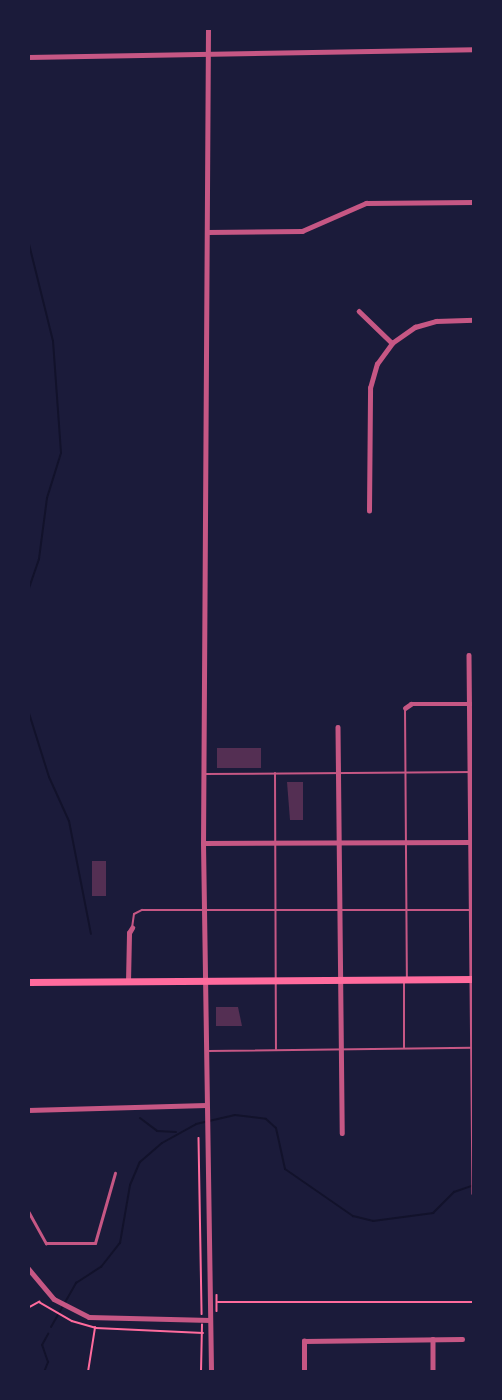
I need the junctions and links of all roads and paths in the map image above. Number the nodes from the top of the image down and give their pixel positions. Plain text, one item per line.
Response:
1 (208, 28) edge
2 (474, 50) edge
3 (208, 52) junction
4 (28, 57) edge
5 (474, 202) edge
6 (207, 232) junction
7 (359, 311) dead end
8 (474, 320) edge
9 (392, 343) junction
10 (369, 511) dead end
11 (470, 655) dead end
12 (472, 704) edge
13 (405, 708) joint
14 (338, 727) dead end
15 (404, 772) junction
16 (472, 772) edge
17 (275, 773) junction
18 (339, 773) junction
19 (204, 774) junction
20 (339, 841) junction
21 (273, 842) junction
22 (405, 842) junction
23 (472, 842) edge
24 (203, 843) junction
25 (406, 910) junction
26 (470, 910) junction
27 (274, 911) junction
28 (340, 911) junction
29 (204, 912) junction
30 (132, 928) joint
31 (472, 979) edge
32 (275, 980) junction
33 (340, 980) junction
34 (406, 980) junction
35 (204, 981) junction
36 (28, 982) edge
37 (128, 982) junction
38 (404, 1048) junction
39 (472, 1048) junction
40 (276, 1049) junction
41 (341, 1049) junction
42 (205, 1051) junction
43 (206, 1105) junction
44 (28, 1110) edge
45 (342, 1133) dead end
46 (199, 1138) dead end
47 (115, 1173) dead end
48 (473, 1180) edge
49 (474, 1193) edge
50 (28, 1211) edge
51 (28, 1268) edge
52 (474, 1302) edge
53 (28, 1308) edge
54 (217, 1317) dead end
55 (202, 1320) junction
56 (210, 1320) junction
57 (96, 1328) junction
58 (210, 1332) junction
59 (202, 1333) junction
60 (462, 1338) dead end
61 (433, 1339) junction
62 (88, 1371) edge
63 (201, 1371) edge
64 (211, 1371) edge
65 (304, 1371) edge
66 (433, 1371) edge

1 - 3 street
2 - 3 street
3 - 4 street
3 - 6 street
5 - 6 street
6 - 19 street
7 - 9 street
8 - 9 street
9 - 10 street
11 - 12 street
12 - 13 street
12 - 16 street
13 - 15 lane
14 - 18 street
15 - 16 lane
15 - 18 lane
15 - 22 lane
16 - 23 street
17 - 18 lane
17 - 19 lane
17 - 21 lane
18 - 20 street
19 - 24 street
20 - 21 street
20 - 22 street
20 - 28 street
21 - 24 street
21 - 27 lane
22 - 23 street
22 - 25 lane
23 - 26 street
24 - 29 street
25 - 26 lane
25 - 28 lane
25 - 34 lane
26 - 31 street
27 - 28 lane
27 - 29 lane
27 - 32 lane
28 - 33 street
29 - 30 lane
29 - 35 street
30 - 37 street
31 - 34 main road
31 - 39 street
32 - 33 main road
32 - 35 main road
32 - 40 lane
33 - 34 main road
33 - 41 street
34 - 38 lane
35 - 37 main road
35 - 42 street
36 - 37 main road
38 - 39 lane
38 - 41 lane
39 - 48 street
40 - 41 lane
40 - 42 lane
41 - 45 street
42 - 43 street
43 - 44 street
43 - 56 street
46 - 55 path
47 - 50 street
48 - 49 street
51 - 55 street
52 - 54 path
53 - 57 path
55 - 56 street
55 - 59 path
56 - 58 street
57 - 59 path
57 - 62 path
58 - 59 path
58 - 64 street
59 - 63 path
60 - 61 street
61 - 65 street
61 - 66 street

